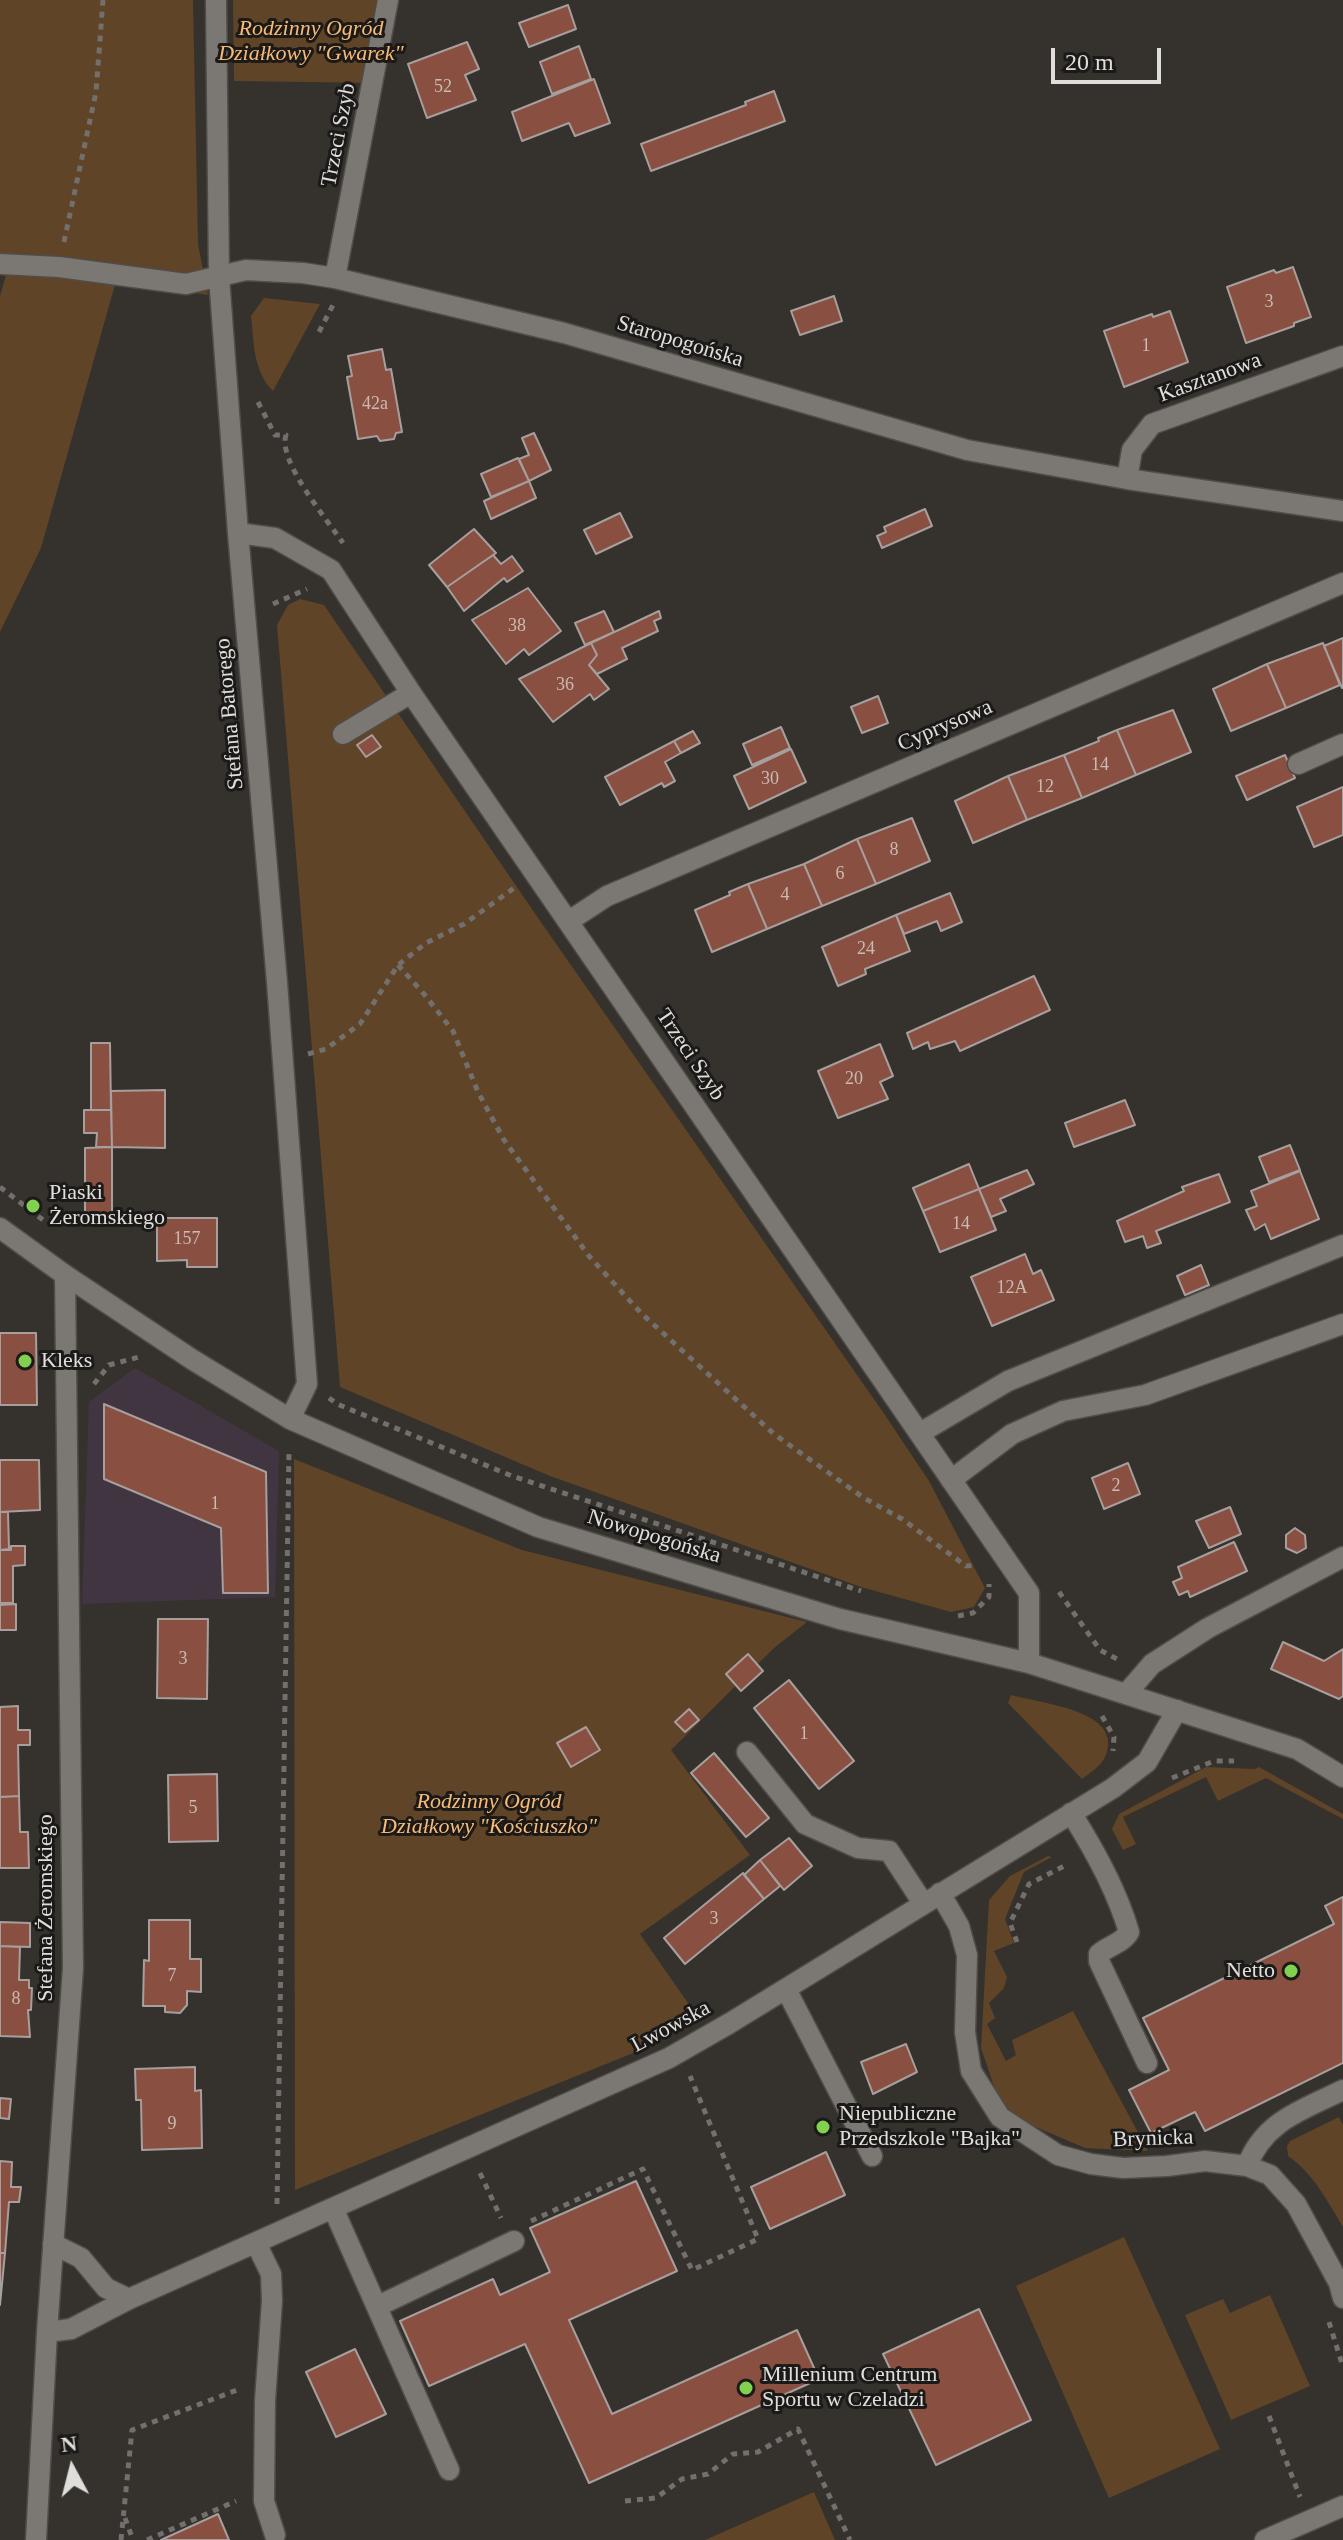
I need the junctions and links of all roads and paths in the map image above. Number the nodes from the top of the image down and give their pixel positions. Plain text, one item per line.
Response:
1 (103, 0) edge
2 (216, 0) edge
3 (388, 0) edge
4 (0, 264) edge
5 (59, 267) junction
6 (219, 277) junction
7 (335, 278) junction
8 (334, 303) dead end
9 (319, 332) dead end
10 (1343, 356) edge
11 (1127, 479) junction
12 (1343, 511) edge
13 (238, 533) junction
14 (1343, 583) edge
15 (315, 590) dead end
16 (270, 614) dead end
17 (411, 693) junction
18 (343, 734) dead end
19 (1343, 744) edge
20 (1298, 764) dead end
21 (524, 880) dead end
22 (569, 921) junction
23 (398, 965) junction
24 (303, 1056) dead end
25 (0, 1228) edge
26 (1343, 1245) edge
27 (65, 1275) junction
28 (1343, 1324) edge
29 (329, 1383) dead end
30 (307, 1384) junction
31 (330, 1399) junction
32 (290, 1419) junction
33 (920, 1433) junction
34 (951, 1480) junction
35 (1343, 1557) edge
36 (983, 1564) dead end
37 (989, 1575) dead end
38 (864, 1592) dead end
39 (948, 1618) dead end
40 (1029, 1663) junction
41 (1126, 1694) junction
42 (1177, 1710) junction
43 (1101, 1713) dead end
44 (747, 1752) dead end
45 (1113, 1756) dead end
46 (1237, 1761) dead end
47 (1343, 1777) edge
48 (1170, 1779) dead end
49 (1071, 1813) junction
50 (1093, 1852) junction
51 (932, 1898) junction
52 (1017, 1942) dead end
53 (786, 1989) junction
54 (1147, 2063) dead end
55 (1343, 2090) edge
56 (700, 2100) dead end
57 (872, 2156) dead end
58 (476, 2164) dead end
59 (1247, 2166) junction
60 (333, 2208) junction
61 (502, 2220) dead end
62 (287, 2228) junction
63 (518, 2233) joint
64 (256, 2243) junction
65 (53, 2244) junction
66 (1343, 2298) edge
67 (129, 2299) junction
68 (378, 2306) junction
69 (47, 2332) junction
70 (266, 2382) junction
71 (1269, 2416) dead end
72 (449, 2470) dead end
73 (242, 2492) dead end
74 (625, 2501) dead end
75 (1343, 2506) edge
76 (1304, 2508) dead end
77 (123, 2513) junction
78 (275, 2535) dead end
79 (36, 2540) edge
80 (121, 2540) edge
81 (133, 2540) edge
82 (147, 2540) edge
83 (850, 2540) edge
84 (1265, 2540) edge

1 - 5 path
2 - 6 street, Stefana Batorego
3 - 7 street, Trzeci Szyb
4 - 5 street, Staropogońska
5 - 6 street, Staropogońska
6 - 7 street, Staropogońska
6 - 13 street, Stefana Batorego
7 - 11 street, Staropogońska
8 - 9 path
10 - 11 street, Kasztanowa
11 - 12 street, Staropogońska
13 - 17 street, Trzeci Szyb
13 - 30 street, Stefana Batorego
14 - 22 street, Cyprysowa
15 - 16 path
17 - 18 street
17 - 22 street, Trzeci Szyb
19 - 20 street
21 - 23 path
22 - 33 street, Trzeci Szyb
23 - 24 path
23 - 36 path
25 - 27 street, Nowopogońska
26 - 33 street
27 - 32 street, Nowopogońska
27 - 65 street, Stefana Żeromskiego
28 - 34 street
29 - 31 path
30 - 31 path
30 - 32 street
31 - 38 path
32 - 40 street, Nowopogońska
32 - 62 path
33 - 34 street, Trzeci Szyb
34 - 40 street, Trzeci Szyb
35 - 41 street
37 - 39 path
40 - 41 street, Nowopogońska
41 - 42 street, Nowopogońska
42 - 47 street, Nowopogońska
42 - 49 street, Lwowska
43 - 45 path
44 - 51 street, Brynicka
46 - 48 path
49 - 50 street
49 - 51 street, Lwowska
50 - 52 path
50 - 54 street
51 - 53 street, Lwowska
51 - 59 street, Brynicka
53 - 57 street
53 - 60 street, Lwowska
55 - 59 street
56 - 63 path
58 - 61 path
59 - 66 street, Brynicka
60 - 62 street, Lwowska
60 - 68 street
62 - 64 street, Lwowska
63 - 68 street
64 - 67 street, Lwowska
64 - 70 street
65 - 67 street
65 - 69 street, Stefana Żeromskiego
67 - 69 street, Lwowska
68 - 72 street
69 - 79 street, Stefana Żeromskiego
70 - 77 path
70 - 78 street
71 - 76 path
73 - 82 path
74 - 83 path
75 - 84 street
77 - 80 path
77 - 81 path

